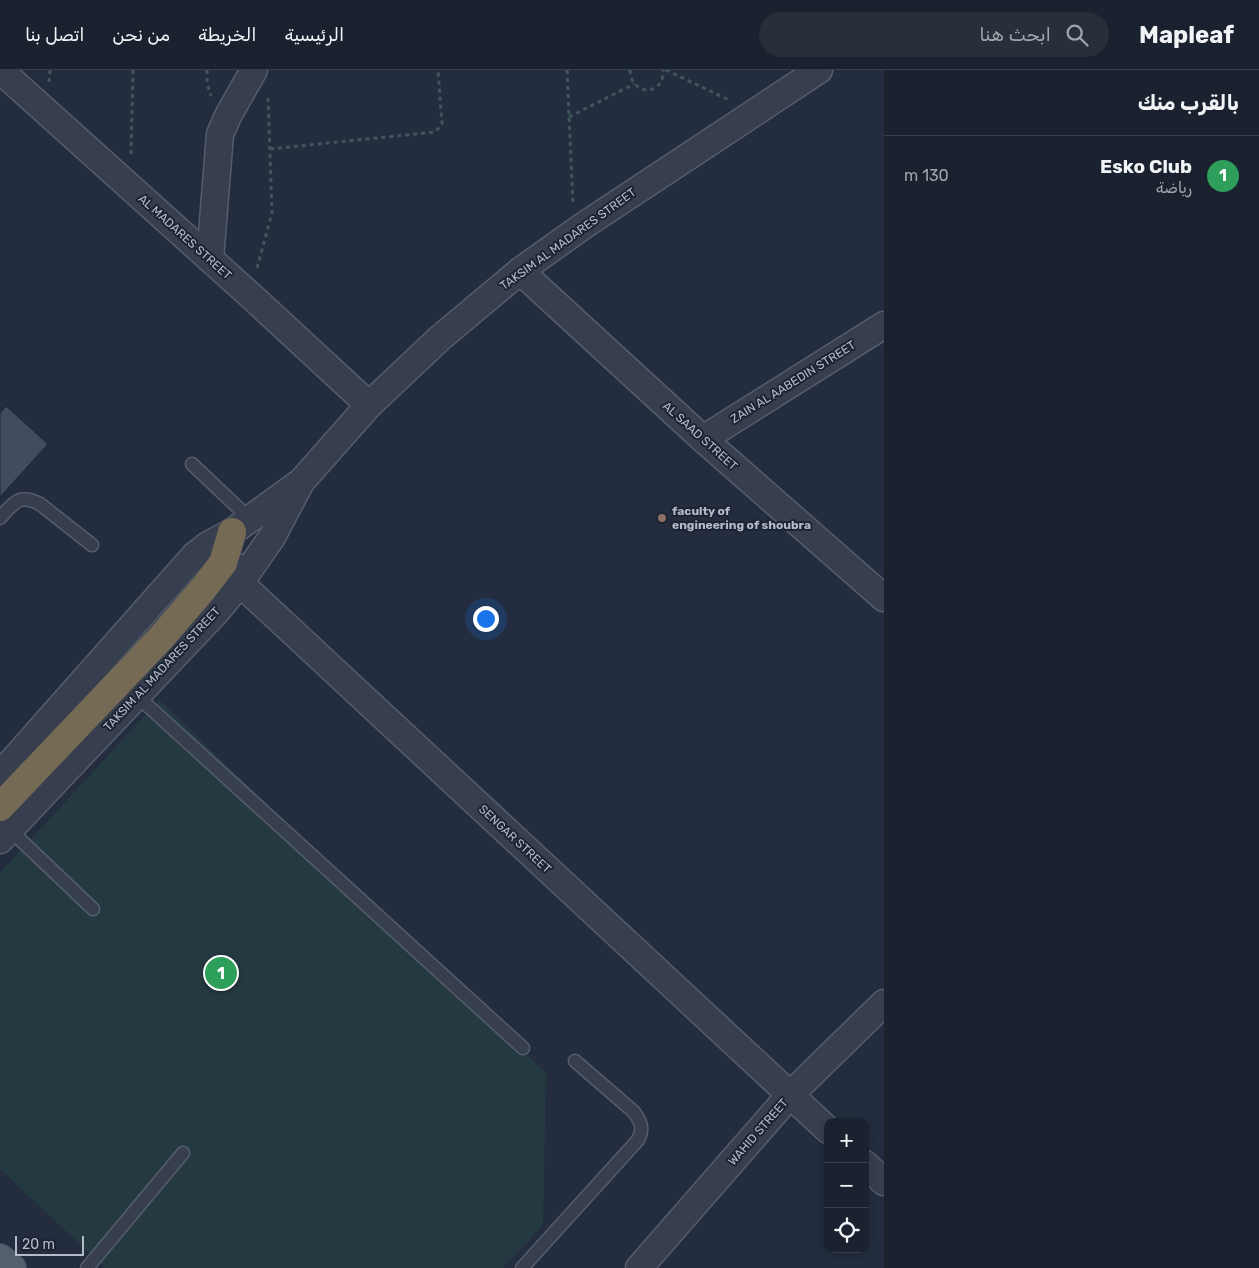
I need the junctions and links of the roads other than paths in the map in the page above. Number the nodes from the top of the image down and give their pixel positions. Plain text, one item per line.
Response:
1 (0, 70) edge
2 (820, 70) edge
3 (260, 80) edge
4 (210, 259) junction
5 (520, 271) junction
6 (884, 325) edge
7 (369, 405) junction
8 (702, 439) junction
9 (192, 464) dead end
10 (301, 482) junction
11 (0, 518) edge
12 (241, 525) junction
13 (92, 545) dead end
14 (240, 583) junction
15 (884, 598) edge
16 (136, 696) junction
17 (0, 775) edge
18 (3, 825) edge
19 (93, 909) dead end
20 (884, 1003) edge
21 (523, 1048) dead end
22 (574, 1061) dead end
23 (790, 1095) junction
24 (824, 1126) edge
25 (183, 1153) dead end
26 (869, 1168) edge
27 (884, 1182) edge
28 (0, 1258) edge
29 (12, 1268) edge
30 (87, 1268) edge
31 (522, 1268) edge
32 (639, 1268) edge

1 - 4 street, AL MADARES STREET
2 - 5 street, TAKSIM AL MADARES STREET
3 - 4 street
4 - 7 street, AL MADARES STREET
5 - 7 street, TAKSIM AL MADARES STREET
5 - 8 street, AL SAAD STREET
6 - 8 street, ZAIN AL AABEDIN STREET
7 - 10 street, TAKSIM AL MADARES STREET
8 - 15 street, AL SAAD STREET
9 - 12 lane
10 - 12 street, TAKSIM AL MADARES STREET
10 - 14 street, TAKSIM AL MADARES STREET
11 - 13 lane
12 - 14 street
12 - 17 street, TAKSIM AL MADARES STREET
12 - 18 highway
14 - 16 street, TAKSIM AL MADARES STREET
14 - 23 street, SENGAR STREET
16 - 18 street, TAKSIM AL MADARES STREET
16 - 21 lane
18 - 19 lane
20 - 23 street, WAHID STREET
22 - 31 lane
23 - 24 street, SENGAR STREET
23 - 32 street, WAHID STREET
25 - 30 lane
26 - 27 street
28 - 29 main road

